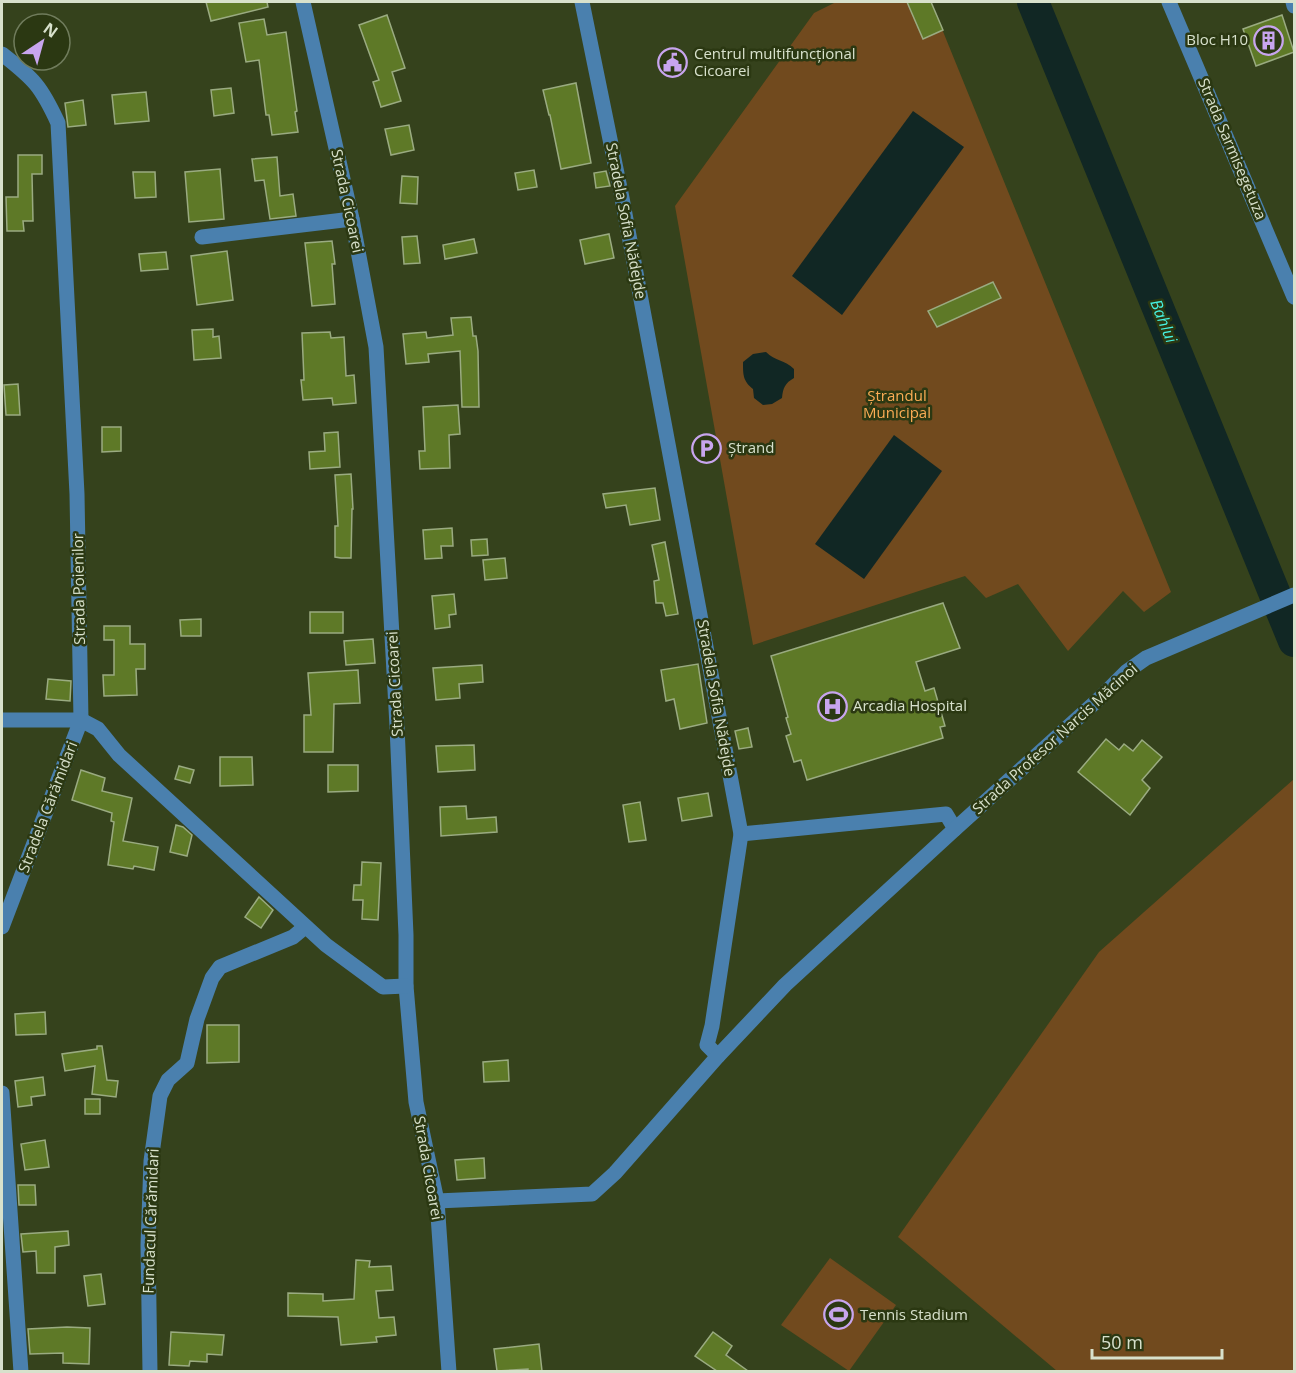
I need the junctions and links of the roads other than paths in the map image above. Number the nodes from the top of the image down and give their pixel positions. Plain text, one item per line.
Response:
1 (303, 2) edge
2 (582, 2) edge
3 (1169, 2) edge
4 (1293, 2) edge
5 (1294, 6) edge
6 (2, 54) edge
7 (352, 219) junction
8 (202, 237) dead end
9 (1294, 297) edge
10 (1294, 595) edge
11 (2, 720) edge
12 (81, 720) junction
13 (954, 829) junction
14 (741, 834) junction
15 (2, 927) edge
16 (304, 927) junction
17 (406, 986) junction
18 (718, 1056) junction
19 (2, 1094) edge
20 (437, 1201) junction
21 (21, 1371) edge
22 (150, 1371) edge
23 (449, 1371) edge

1 - 7 street, Strada Cicoarei
2 - 14 street, Stradela Sofia Nădejde
3 - 9 street, Strada Sarmisegetuza
4 - 5 street
6 - 12 street, Strada Poienilor
7 - 8 street
7 - 17 street, Strada Cicoarei
10 - 13 street, Strada Profesor Narcis Măcinoi
11 - 12 street
12 - 15 street, Stradela Cărămidari
12 - 16 street
13 - 14 street
13 - 18 street, Strada Profesor Narcis Măcinoi
14 - 18 street, Stradela Sofia Nădejde
16 - 17 street
16 - 22 street, Fundacul Cărămidari
17 - 20 street, Strada Cicoarei
18 - 20 street
19 - 21 street
20 - 23 street, Strada Cicoarei

